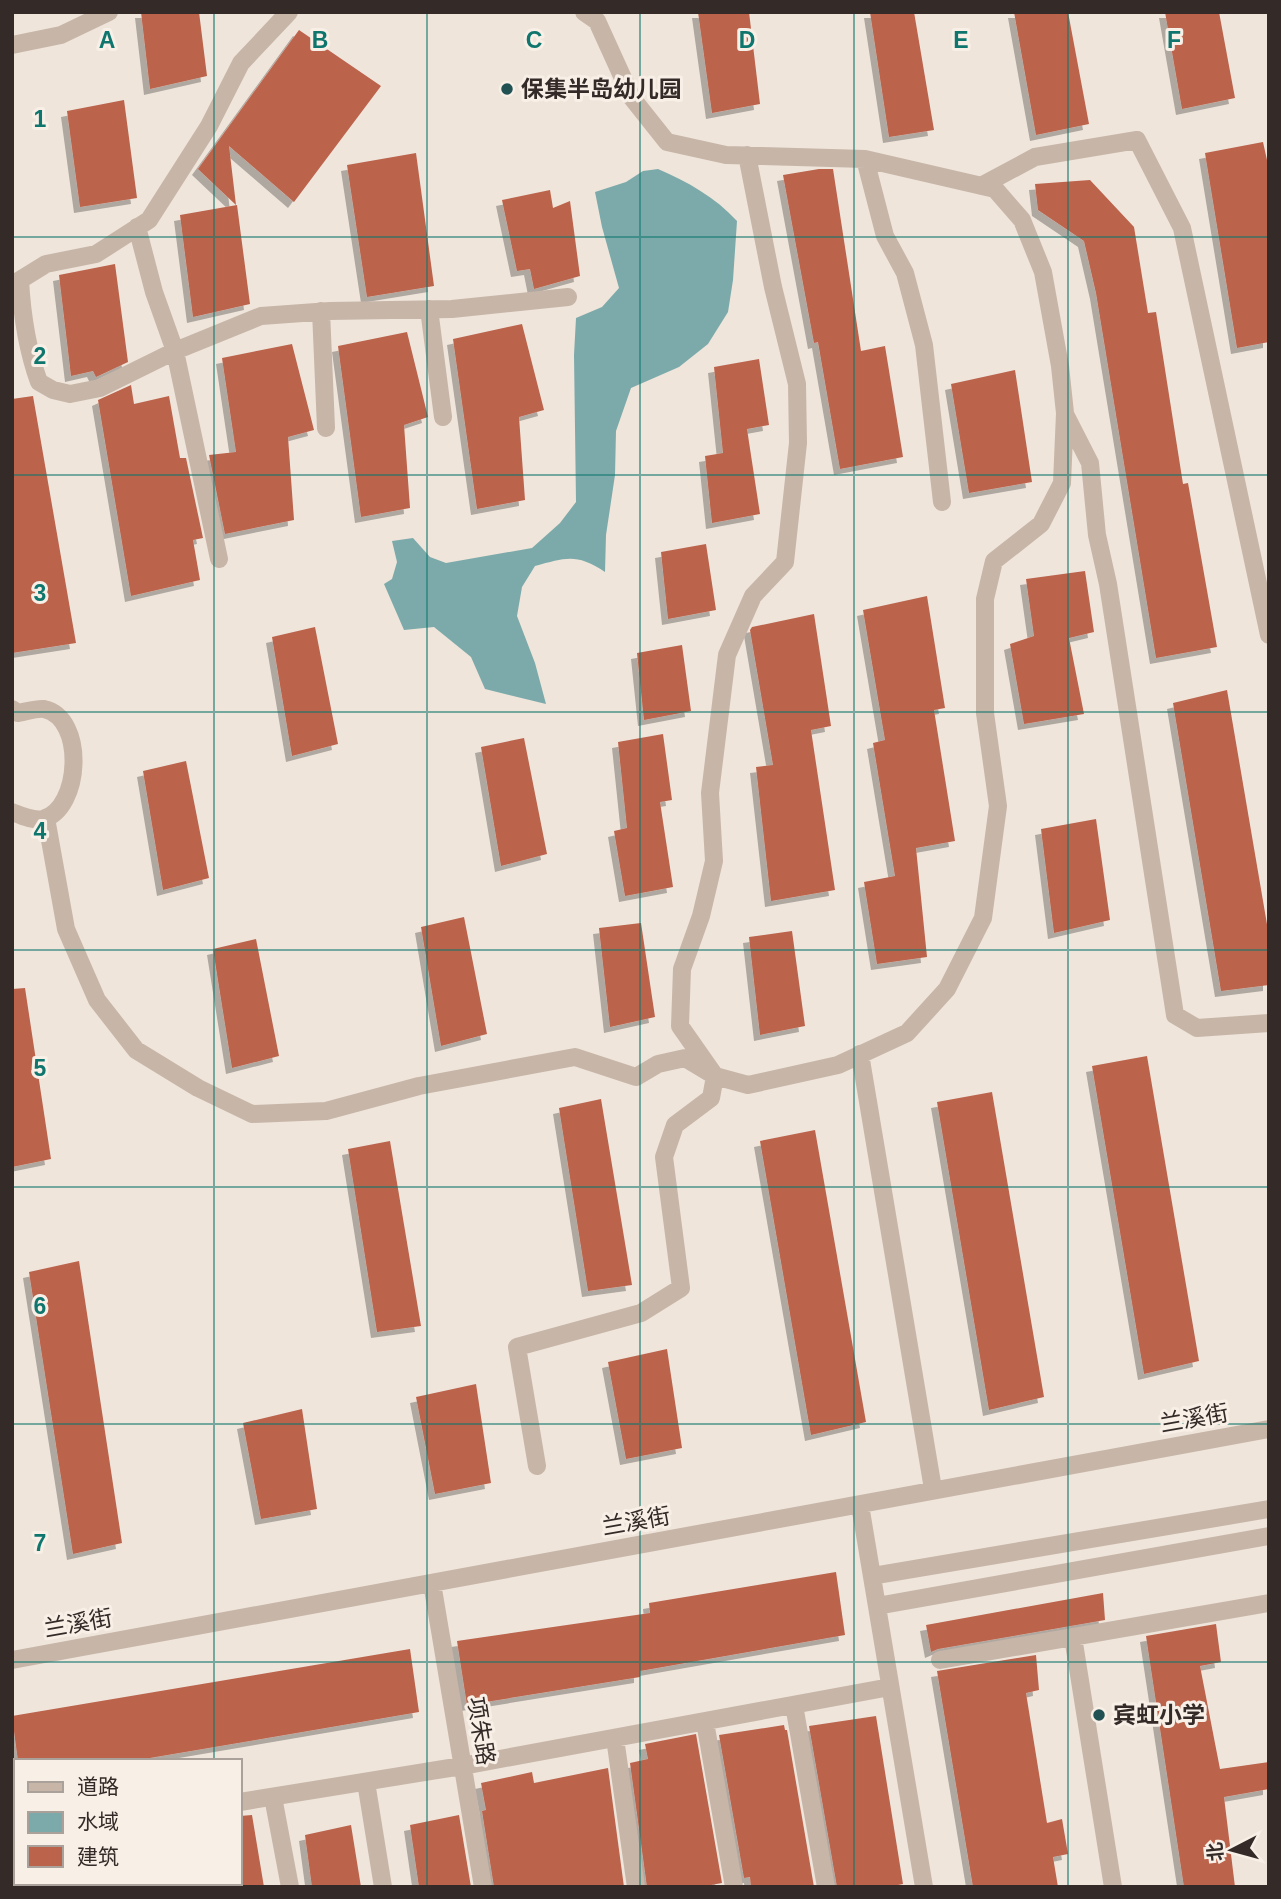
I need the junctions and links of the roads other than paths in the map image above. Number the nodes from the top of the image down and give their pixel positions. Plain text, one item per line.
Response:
1 (108, 12) edge
2 (289, 12) edge
3 (584, 12) edge
4 (12, 45) edge
5 (747, 156) junction
6 (865, 159) junction
7 (981, 186) junction
8 (137, 227) junction
9 (16, 283) edge
10 (568, 297) dead end
11 (429, 309) junction
12 (321, 311) junction
13 (175, 351) junction
14 (1065, 413) junction
15 (443, 417) dead end
16 (326, 428) dead end
17 (942, 502) dead end
18 (219, 559) dead end
19 (1269, 635) edge
20 (14, 713) edge
21 (12, 812) edge
22 (46, 818) junction
23 (1269, 1023) edge
24 (860, 1054) junction
25 (715, 1076) junction
26 (1269, 1429) edge
27 (537, 1466) dead end
28 (933, 1489) junction
29 (860, 1505) junction
30 (1269, 1509) edge
31 (1269, 1536) edge
32 (872, 1576) junction
33 (432, 1583) junction
34 (1269, 1603) edge
35 (877, 1605) junction
36 (1073, 1637) junction
37 (12, 1660) edge
38 (940, 1660) dead end
39 (890, 1687) junction
40 (794, 1705) junction
41 (705, 1722) junction
42 (615, 1738) junction
43 (462, 1766) junction
44 (366, 1782) junction
45 (273, 1797) junction
46 (242, 1802) edge
47 (290, 1887) edge
48 (383, 1887) edge
49 (483, 1887) edge
50 (636, 1887) edge
51 (734, 1887) edge
52 (825, 1887) edge
53 (924, 1887) edge
54 (1113, 1887) edge

1 - 4 street
2 - 8 street
3 - 5 street
5 - 6 street
5 - 25 street
6 - 7 street
6 - 17 street
7 - 14 street
7 - 19 street
8 - 9 street
8 - 13 street
9 - 13 street
10 - 11 street
11 - 12 street
11 - 15 street
12 - 13 street
12 - 16 street
13 - 18 street
14 - 23 street
14 - 24 street
20 - 22 street
21 - 22 street
22 - 25 street
24 - 25 street
24 - 28 street
25 - 27 street
26 - 28 street, 兰溪街
28 - 29 street, 兰溪街
29 - 32 street
29 - 33 street, 兰溪街
30 - 32 street
31 - 35 street
32 - 35 street
33 - 37 street, 兰溪街
33 - 43 street, 项朱路
34 - 36 street
35 - 39 street
36 - 38 street
36 - 54 street
39 - 40 street
39 - 53 street
40 - 41 street
40 - 52 street
41 - 42 street
41 - 51 street
42 - 43 street
42 - 50 street
43 - 44 street
43 - 49 street, 项朱路
44 - 45 street
44 - 48 street
45 - 46 street
45 - 47 street

